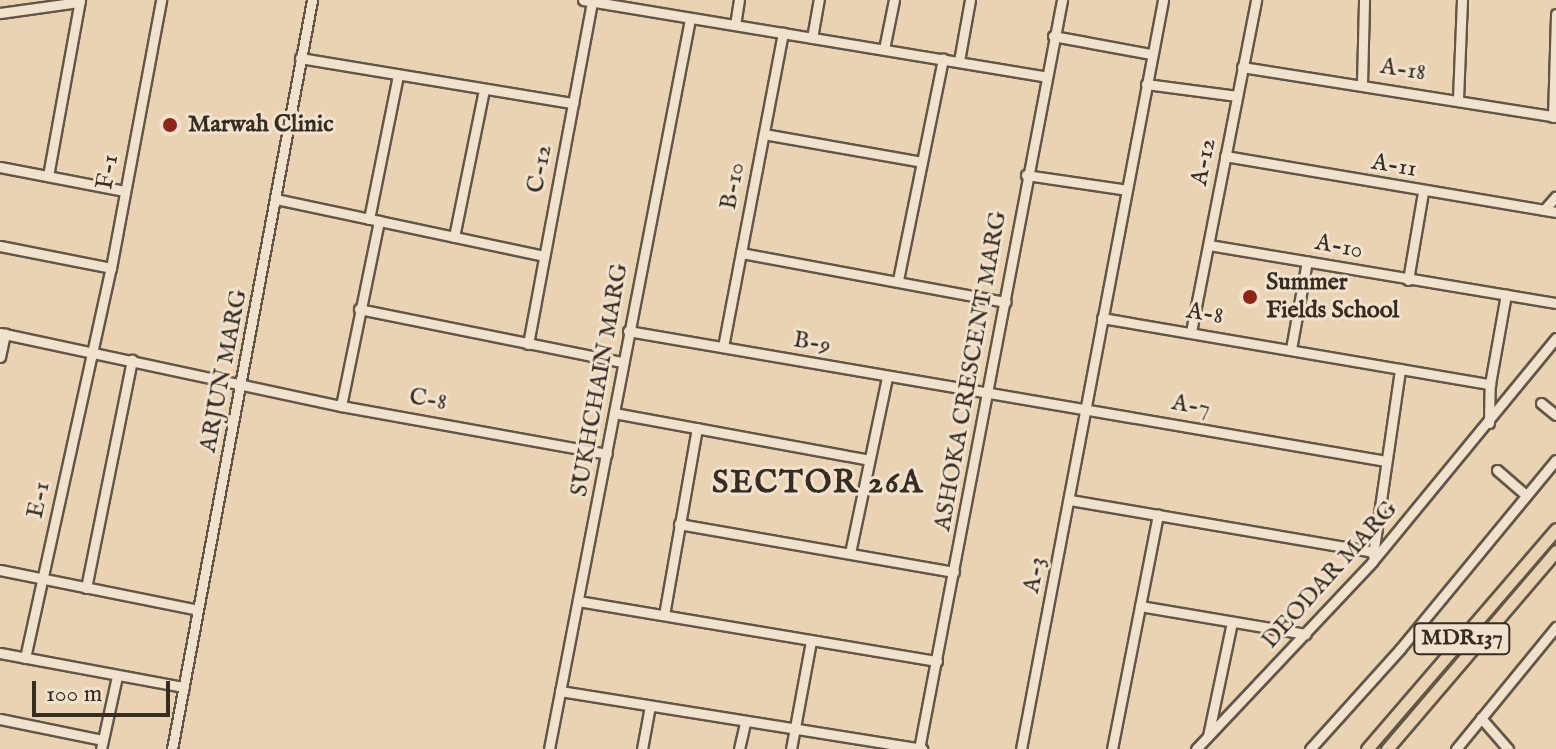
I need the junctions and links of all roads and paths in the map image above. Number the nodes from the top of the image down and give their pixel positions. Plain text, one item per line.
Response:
1 (161, 0) edge
2 (312, 0) edge
3 (739, 0) edge
4 (819, 0) edge
5 (894, 0) edge
6 (970, 0) edge
7 (1062, 0) edge
8 (1163, 0) edge
9 (1256, 0) edge
10 (1364, 0) edge
11 (1462, 0) edge
12 (79, 1) edge
13 (588, 1) edge
14 (645, 5) edge
15 (0, 14) edge
16 (1556, 14) edge
17 (690, 19) junction
18 (735, 25) junction
19 (783, 33) junction
20 (1053, 36) junction
21 (812, 38) junction
22 (884, 49) junction
23 (1151, 54) junction
24 (300, 58) junction
25 (943, 59) junction
26 (959, 61) junction
27 (1242, 67) junction
28 (398, 75) junction
29 (1044, 76) junction
30 (1146, 84) junction
31 (1362, 84) junction
32 (484, 89) junction
33 (1237, 96) junction
34 (1458, 99) junction
35 (573, 103) junction
36 (1554, 117) edge
37 (764, 134) junction
38 (1225, 156) junction
39 (922, 162) junction
40 (0, 167) edge
41 (1026, 175) junction
42 (48, 176) junction
43 (1127, 190) junction
44 (125, 191) junction
45 (1423, 192) junction
46 (1556, 196) edge
47 (276, 199) junction
48 (1544, 210) junction
49 (1556, 212) edge
50 (374, 220) junction
51 (454, 237) junction
52 (1209, 245) junction
53 (0, 246) edge
54 (741, 253) junction
55 (544, 256) junction
56 (1307, 261) junction
57 (111, 268) junction
58 (898, 280) junction
59 (1408, 280) junction
60 (1506, 294) junction
61 (1006, 302) junction
62 (1556, 303) edge
63 (359, 309) junction
64 (1102, 318) junction
65 (628, 331) junction
66 (1191, 332) junction
67 (2, 333) edge
68 (1556, 338) edge
69 (528, 344) junction
70 (723, 347) junction
71 (1291, 349) junction
72 (91, 351) junction
73 (0, 357) edge
74 (132, 360) junction
75 (623, 362) junction
76 (1400, 369) junction
77 (887, 377) junction
78 (1490, 384) junction
79 (243, 385) junction
80 (989, 394) junction
81 (1541, 403) dead end
82 (341, 406) junction
83 (1088, 408) junction
84 (614, 413) junction
85 (1556, 415) edge
86 (1489, 423) junction
87 (697, 428) junction
88 (607, 454) junction
89 (869, 460) junction
90 (1556, 460) edge
91 (1386, 461) junction
92 (1497, 470) dead end
93 (1526, 495) junction
94 (1070, 500) junction
95 (1158, 514) junction
96 (679, 524) junction
97 (1556, 529) edge
98 (1556, 551) edge
99 (850, 553) junction
100 (1372, 557) junction
101 (0, 570) edge
102 (954, 572) junction
103 (42, 579) junction
104 (86, 588) junction
105 (578, 601) junction
106 (1140, 606) junction
107 (198, 610) junction
108 (664, 615) junction
109 (1232, 622) junction
110 (1556, 627) edge
111 (1306, 634) junction
112 (811, 641) junction
113 (0, 653) edge
114 (25, 658) junction
115 (937, 661) junction
116 (117, 676) junction
117 (184, 687) junction
118 (560, 691) junction
119 (650, 706) junction
120 (1481, 718) junction
121 (0, 719) edge
122 (745, 724) junction
123 (794, 731) junction
124 (1208, 738) junction
125 (101, 744) edge
126 (1389, 748) edge
127 (172, 749) edge
128 (549, 749) edge
129 (642, 749) edge
130 (739, 749) edge
131 (791, 749) edge
132 (921, 749) edge
133 (1021, 749) edge
134 (1112, 749) edge
135 (1196, 749) edge
136 (1310, 749) edge
137 (1367, 749) edge
138 (1456, 749) edge
139 (1508, 749) edge

1 - 44 street, F-1
2 - 24 street, ARJUN MARG
3 - 18 street
4 - 21 street
5 - 22 street
6 - 26 street
7 - 20 street, ASHOKA CRESCENT MARG
8 - 23 street, A-3
9 - 27 street, A-12
10 - 31 street
11 - 34 street
12 - 15 street
12 - 42 street
13 - 14 street
13 - 35 street, C-12
14 - 17 street
16 - 36 street
17 - 18 street
17 - 65 street, SUKHCHAIN MARG
18 - 19 street
19 - 21 street
19 - 37 street, B-10
20 - 23 street
20 - 29 street, ASHOKA CRESCENT MARG
21 - 22 street
22 - 25 street
23 - 30 street, A-3
24 - 28 street
24 - 47 street, ARJUN MARG
25 - 26 street
25 - 39 street
26 - 29 street
27 - 31 street, A-18
27 - 33 street, A-12
28 - 32 street
28 - 50 street
29 - 41 street, ASHOKA CRESCENT MARG
30 - 33 street
30 - 43 street, A-3
31 - 34 street, A-18
32 - 35 street
32 - 51 street
33 - 38 street, A-12
34 - 36 street, A-18
35 - 55 street, C-12
37 - 39 street
37 - 54 street, B-10
38 - 45 street, A-11
38 - 52 street, A-12
39 - 58 street
40 - 42 street
41 - 43 street
41 - 61 street, ASHOKA CRESCENT MARG
42 - 44 street
43 - 64 street, A-3
44 - 57 street, F-1
45 - 48 street, A-11
45 - 59 street
46 - 48 street
47 - 50 street
47 - 79 street, ARJUN MARG
48 - 49 street, A-11
50 - 51 street
50 - 63 street
51 - 55 street
52 - 56 street, A-10
52 - 66 street, A-12
53 - 57 street
54 - 58 street
54 - 70 street, B-10
55 - 69 street, C-12
56 - 59 street, A-10
56 - 71 street
57 - 72 street, F-1
58 - 61 street
59 - 60 street, A-10
60 - 62 street, A-10
60 - 78 street
61 - 80 street, ASHOKA CRESCENT MARG
63 - 69 street
63 - 82 street
64 - 66 street, A-8
64 - 83 street, A-3
65 - 70 street, B-9
65 - 75 street, SUKHCHAIN MARG
66 - 71 street, A-8
67 - 72 street, C-8
67 - 73 street
68 - 86 street, DEODAR MARG
69 - 75 street
70 - 77 street, B-9
71 - 76 street, A-8
72 - 74 street, C-8
72 - 103 street, E-1
74 - 79 street, C-8
74 - 104 street
75 - 84 street, SUKHCHAIN MARG
76 - 78 street, A-8
76 - 91 street
77 - 80 street, B-9
77 - 89 street
78 - 86 street
79 - 82 street, C-8
79 - 107 street, ARJUN MARG
80 - 83 street, A-7
80 - 102 street, ASHOKA CRESCENT MARG
81 - 85 street
82 - 88 street, C-8
83 - 91 street, A-7
83 - 94 street, A-3
84 - 87 street
84 - 88 street, SUKHCHAIN MARG
86 - 100 street, DEODAR MARG
87 - 89 street
87 - 96 street
88 - 105 street, SUKHCHAIN MARG
89 - 99 street
90 - 93 street
91 - 100 street
92 - 93 street
93 - 136 street
94 - 95 street
94 - 133 street, A-3
95 - 100 street
95 - 106 street
96 - 99 street
96 - 108 street
97 - 137 main road, MDR137
98 - 126 main road, MDR137
99 - 102 street
100 - 111 street, DEODAR MARG
101 - 103 street
102 - 115 street, ASHOKA CRESCENT MARG
103 - 104 street
103 - 114 street, E-1
104 - 107 street
105 - 108 street
105 - 118 street, SUKHCHAIN MARG
106 - 109 street
106 - 134 street
107 - 117 street, ARJUN MARG
108 - 112 street
109 - 111 street
109 - 124 street
110 - 120 street
111 - 124 street, DEODAR MARG
112 - 115 street
112 - 123 street
113 - 114 street
114 - 116 street
115 - 132 street, ASHOKA CRESCENT MARG
116 - 117 street
116 - 125 street
117 - 127 street, ARJUN MARG
118 - 119 street
118 - 128 street, SUKHCHAIN MARG
119 - 122 street
119 - 129 street
120 - 138 street
120 - 139 street
121 - 125 street
122 - 123 street
122 - 130 street
123 - 131 street
123 - 132 street
124 - 135 street, DEODAR MARG

